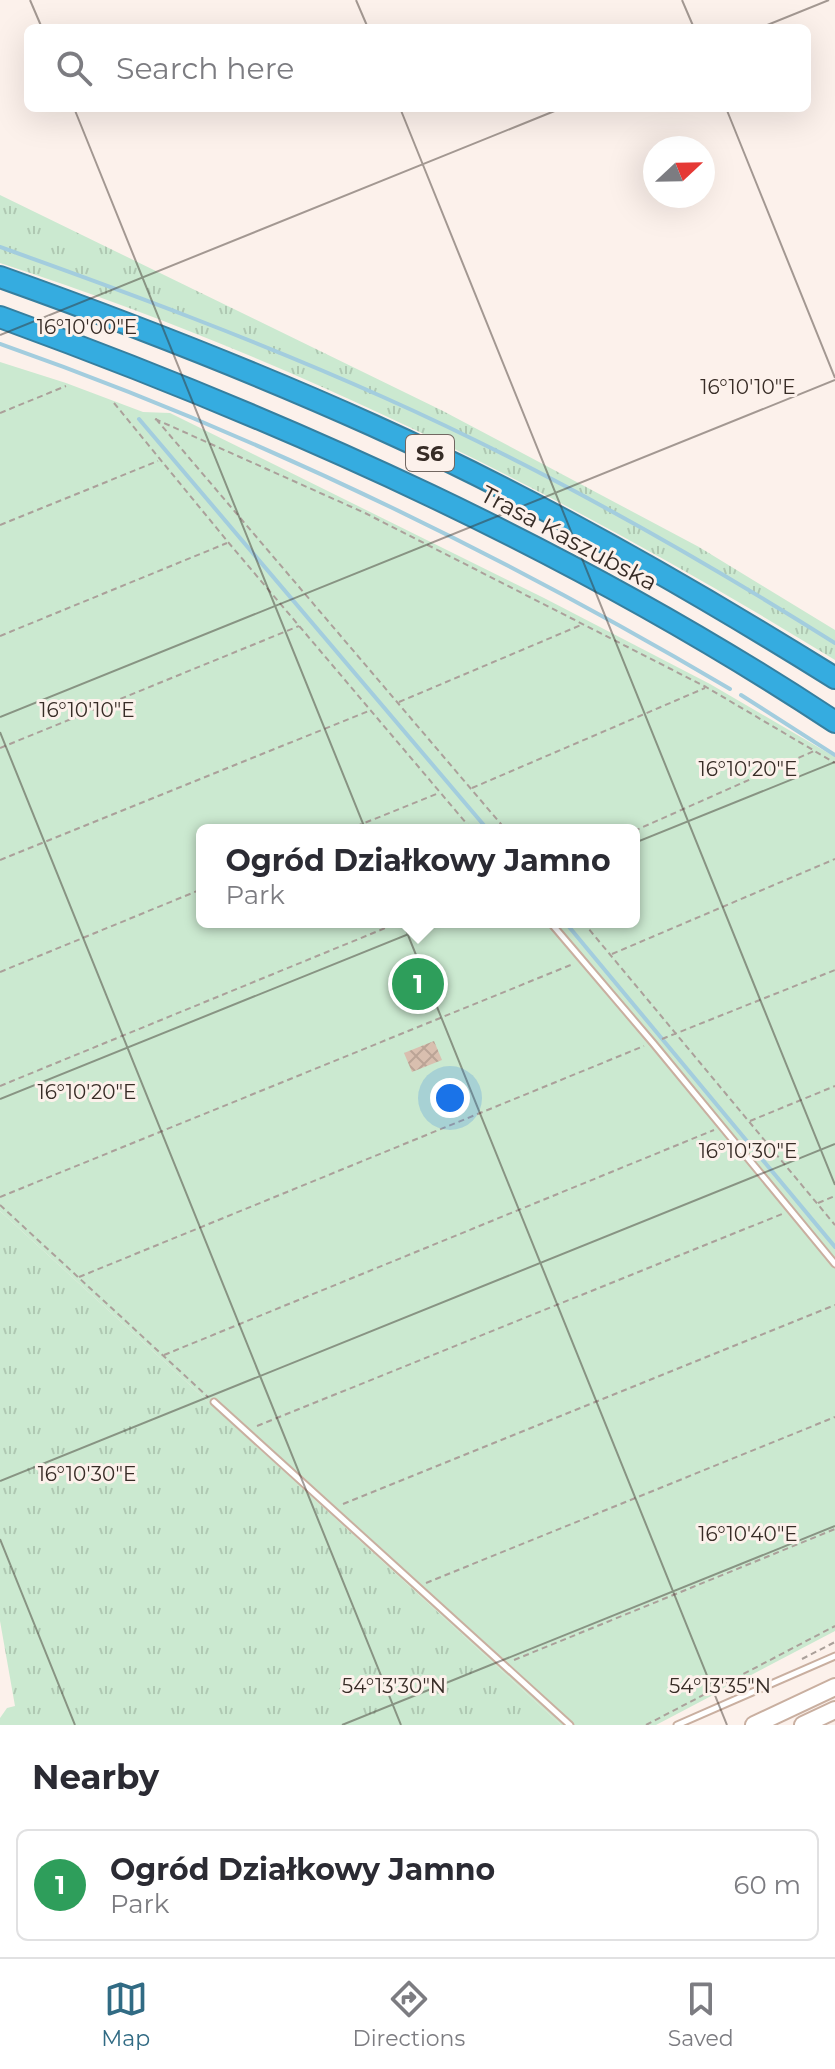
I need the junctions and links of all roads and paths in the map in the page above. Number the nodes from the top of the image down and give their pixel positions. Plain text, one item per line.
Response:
1 (0, 277) edge
2 (0, 317) edge
3 (66, 386) dead end
4 (114, 403) dead end
5 (0, 413) edge
6 (160, 460) junction
7 (0, 525) edge
8 (228, 542) junction
9 (583, 625) junction
10 (299, 626) junction
11 (0, 636) edge
12 (835, 678) edge
13 (706, 687) junction
14 (398, 702) junction
15 (372, 709) junction
16 (835, 722) edge
17 (0, 748) edge
18 (815, 751) junction
19 (835, 763) edge
20 (471, 788) junction
21 (440, 792) junction
22 (362, 824) edge
23 (467, 824) edge
24 (501, 824) edge
25 (640, 828) edge
26 (835, 859) edge
27 (0, 860) edge
28 (196, 891) edge
29 (385, 928) edge
30 (555, 928) edge
31 (588, 928) edge
32 (610, 954) junction
33 (582, 961) junction
34 (835, 970) edge
35 (0, 972) edge
36 (676, 1034) junction
37 (653, 1043) junction
38 (0, 1086) edge
39 (835, 1086) edge
40 (749, 1121) junction
41 (722, 1127) junction
42 (835, 1196) edge
43 (0, 1197) edge
44 (817, 1203) junction
45 (0, 1205) edge
46 (790, 1211) junction
47 (835, 1225) edge
48 (835, 1264) edge
49 (79, 1277) junction
50 (835, 1305) edge
51 (164, 1355) junction
52 (214, 1402) joint
53 (835, 1417) edge
54 (245, 1431) junction
55 (330, 1509) junction
56 (835, 1529) edge
57 (418, 1587) junction
58 (835, 1626) edge
59 (835, 1656) edge
60 (502, 1665) junction
61 (835, 1687) edge
62 (835, 1710) edge
63 (570, 1725) edge
64 (646, 1725) edge
65 (677, 1725) edge
66 (754, 1725) edge
67 (803, 1725) edge

1 - 12 highway, Trasa Kaszubska / S6
2 - 16 highway, Trasa Kaszubska / S6
3 - 5 path
4 - 6 path
6 - 7 path
6 - 8 path
8 - 10 path
8 - 11 path
9 - 13 path
9 - 14 path
9 - 14 path
10 - 15 path
10 - 17 path
13 - 18 path
13 - 20 path
14 - 20 path
15 - 21 path
15 - 27 path
18 - 19 path
18 - 25 path
20 - 24 path
21 - 22 path
21 - 23 path
26 - 32 path
28 - 35 path
29 - 38 path
30 - 33 lane
31 - 32 path
32 - 36 path
33 - 37 lane
33 - 43 path
34 - 36 path
36 - 37 path
36 - 40 path
37 - 41 lane
37 - 49 path
39 - 40 path
40 - 44 path
41 - 46 lane
41 - 51 path
42 - 44 path
44 - 47 path
45 - 49 path
46 - 48 lane
46 - 54 path
49 - 51 path
50 - 55 path
51 - 52 path
52 - 54 lane
53 - 57 path
54 - 55 lane
55 - 57 lane
56 - 60 path
57 - 60 lane
58 - 64 path
59 - 65 lane
60 - 63 lane
61 - 66 main road
62 - 67 main road

